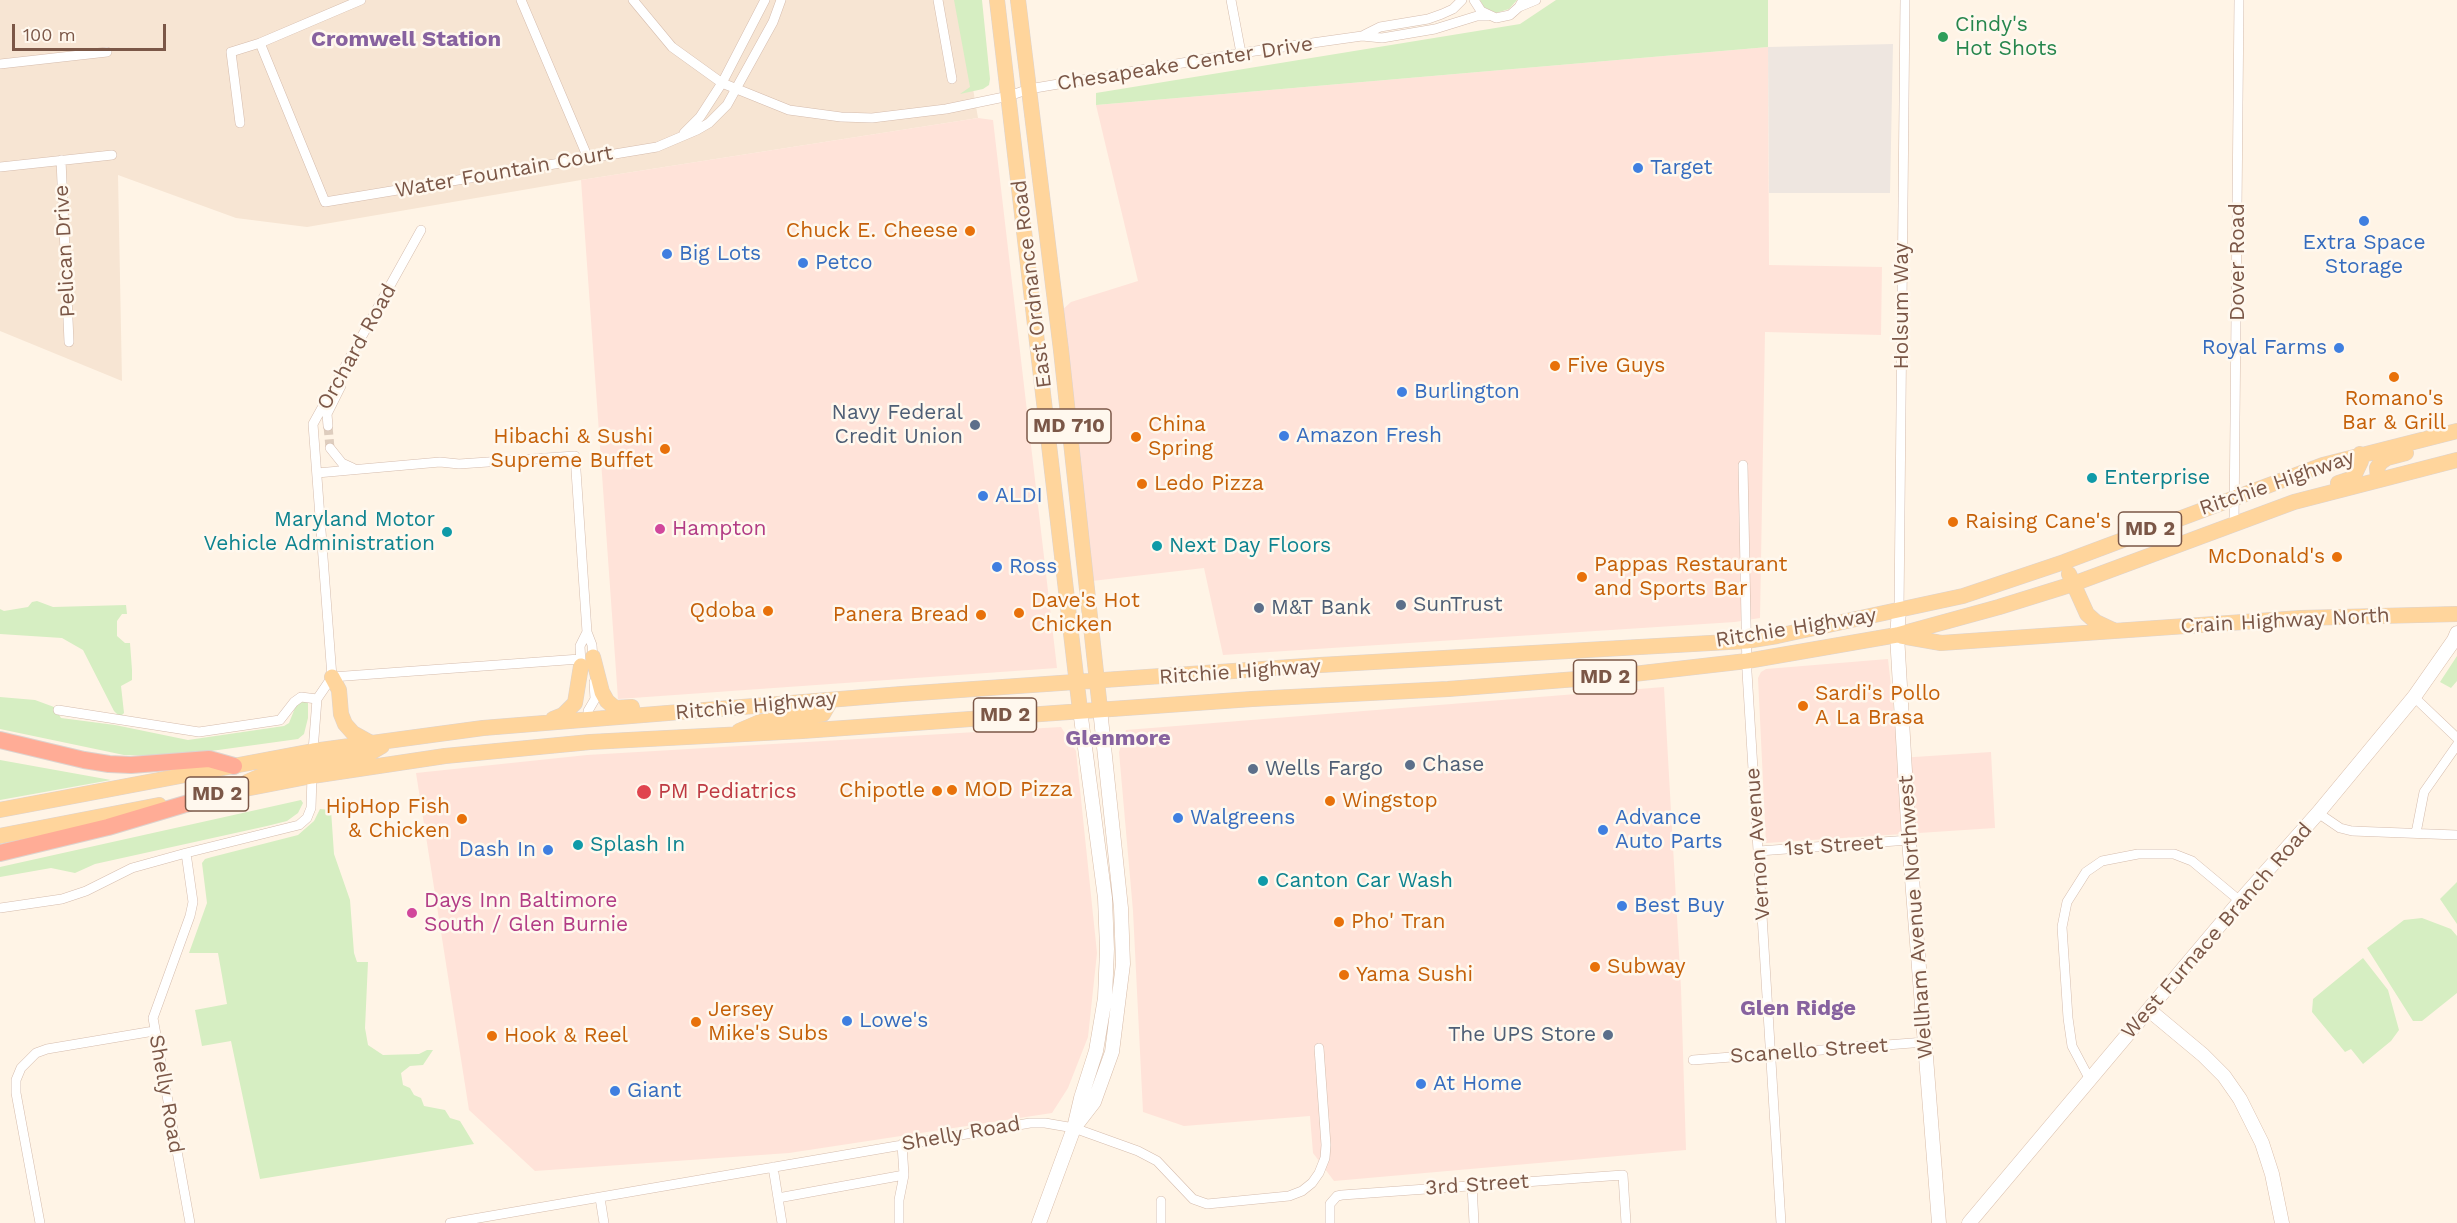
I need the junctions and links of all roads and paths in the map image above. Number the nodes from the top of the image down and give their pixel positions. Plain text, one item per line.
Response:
1 (362, 0) edge
2 (521, 0) edge
3 (633, 0) edge
4 (765, 0) edge
5 (781, 0) edge
6 (938, 0) edge
7 (997, 0) edge
8 (1018, 0) edge
9 (1232, 0) edge
10 (1462, 0) edge
11 (1474, 0) edge
12 (1536, 0) edge
13 (1905, 0) edge
14 (2240, 0) edge
15 (1521, 4) edge
16 (1487, 16) junction
17 (1362, 36) junction
18 (260, 44) junction
19 (108, 52) dead end
20 (1241, 52) junction
21 (0, 64) edge
22 (952, 79) dead end
23 (722, 83) junction
24 (736, 88) junction
25 (1029, 89) junction
26 (1009, 96) junction
27 (240, 123) dead end
28 (681, 136) junction
29 (112, 155) dead end
30 (588, 158) junction
31 (61, 160) junction
32 (0, 167) edge
33 (421, 231) dead end
34 (69, 342) dead end
35 (351, 356) junction
36 (328, 426) tunnel mouth
37 (2457, 431) edge
38 (2430, 438) junction
39 (330, 448) tunnel mouth
40 (2360, 454) junction
41 (2457, 460) edge
42 (1743, 465) dead end
43 (353, 468) junction
44 (317, 473) junction
45 (2378, 479) junction
46 (2236, 496) junction
47 (2294, 502) junction
48 (2234, 525) junction
49 (2064, 562) junction
50 (2073, 584) junction
51 (1899, 611) junction
52 (2457, 614) edge
53 (2113, 630) junction
54 (2457, 633) edge
55 (1897, 635) junction
56 (1746, 641) junction
57 (585, 661) junction
58 (1747, 661) junction
59 (332, 677) junction
60 (1096, 682) junction
61 (1076, 683) junction
62 (2414, 698) junction
63 (317, 699) junction
64 (831, 700) junction
65 (1100, 709) junction
66 (58, 710) dead end
67 (1080, 710) junction
68 (676, 713) junction
69 (588, 715) junction
70 (541, 723) junction
71 (731, 735) junction
72 (2457, 738) edge
73 (392, 739) junction
74 (0, 740) edge
75 (370, 743) junction
76 (2457, 745) edge
77 (313, 751) junction
78 (234, 766) junction
79 (312, 776) junction
80 (219, 794) junction
81 (0, 810) edge
82 (2318, 813) junction
83 (2416, 833) junction
84 (2457, 835) edge
85 (0, 836) edge
86 (1909, 840) junction
87 (1759, 851) junction
88 (0, 853) edge
89 (186, 853) junction
90 (2240, 901) junction
91 (0, 908) edge
92 (2149, 1010) junction
93 (154, 1031) junction
94 (1925, 1042) junction
95 (1319, 1048) dead end
96 (1771, 1054) junction
97 (1693, 1060) dead end
98 (2089, 1078) junction
99 (1074, 1128) junction
100 (902, 1144) junction
101 (773, 1167) junction
102 (904, 1176) junction
103 (1472, 1185) junction
104 (600, 1198) junction
105 (778, 1198) junction
106 (1161, 1201) dead end
107 (39, 1223) edge
108 (190, 1223) edge
109 (450, 1223) edge
110 (604, 1223) edge
111 (782, 1223) edge
112 (899, 1223) edge
113 (1039, 1223) edge
114 (1161, 1223) edge
115 (1330, 1223) edge
116 (1474, 1223) edge
117 (1626, 1223) edge
118 (1781, 1223) edge
119 (1939, 1223) edge
120 (1969, 1223) edge
121 (2282, 1223) edge

1 - 18 street
2 - 30 street
3 - 23 street, Chesapeake Center Drive
4 - 23 street, Water Fountain Court
5 - 24 street, Water Fountain Court
6 - 22 street
7 - 26 main road, East Ordnance Road / MD 710
8 - 25 main road, East Ordnance Road / MD 710
9 - 20 street
10 - 17 street
11 - 16 street
12 - 15 street
13 - 51 street, Holsum Way
14 - 46 street, Dover Road
15 - 16 street
16 - 17 street
17 - 20 street, Chesapeake Center Drive
18 - 27 street
18 - 30 street, Water Fountain Court
19 - 21 street
20 - 25 street, Chesapeake Center Drive
23 - 24 street, Chesapeake Center Drive
23 - 28 street, Water Fountain Court
24 - 26 street, Chesapeake Center Drive
24 - 28 street, Water Fountain Court
25 - 26 street, Chesapeake Center Drive
25 - 60 main road, East Ordnance Road / MD 710
26 - 61 main road, East Ordnance Road / MD 710
28 - 30 street, Water Fountain Court
29 - 31 street
31 - 32 street
31 - 34 street, Pelican Drive
33 - 35 street, Orchard Road
35 - 36 street
35 - 44 street, Orchard Road
37 - 38 main road, Ritchie Highway / MD 2
38 - 40 main road, Ritchie Highway / MD 2
38 - 45 main road
39 - 43 street
40 - 46 main road, Ritchie Highway / MD 2
40 - 47 main road
41 - 45 main road, Ritchie Highway / MD 2
42 - 56 street, Vernon Avenue
43 - 44 street
43 - 57 street
44 - 59 street, Orchard Road
45 - 47 main road, Ritchie Highway / MD 2
46 - 48 street, Dover Road
46 - 49 main road, Ritchie Highway / MD 2
47 - 48 main road, Ritchie Highway / MD 2
48 - 50 main road, Ritchie Highway / MD 2
49 - 50 main road
49 - 51 main road, Ritchie Highway / MD 2
50 - 53 main road
50 - 55 main road, Ritchie Highway / MD 2
51 - 55 street, Wellham Avenue Northwest
51 - 56 main road, Ritchie Highway / MD 2
52 - 53 main road, Crain Highway North
53 - 55 main road, Crain Highway North
54 - 62 street, West Furnace Branch Road
55 - 58 main road, Ritchie Highway / MD 2
55 - 86 street, Wellham Avenue Northwest
56 - 58 street, Vernon Avenue
56 - 60 main road, Ritchie Highway / MD 2
57 - 59 street
57 - 68 main road
57 - 69 street
57 - 69 street
57 - 70 main road
58 - 65 main road, Ritchie Highway / MD 2
58 - 87 street, Vernon Avenue
59 - 63 street
59 - 75 main road
60 - 61 main road, Ritchie Highway / MD 2
60 - 65 main road, East Ordnance Road / MD 710
61 - 64 main road, Ritchie Highway / MD 2
61 - 67 main road, East Ordnance Road / MD 710
62 - 72 street
62 - 82 street, West Furnace Branch Road
63 - 66 street
63 - 77 street
64 - 68 main road, Ritchie Highway / MD 2
64 - 71 main road
65 - 67 main road, Ritchie Highway / MD 2
65 - 99 street
67 - 71 main road, Ritchie Highway / MD 2
67 - 99 street
68 - 69 main road, Ritchie Highway / MD 2
69 - 70 main road, Ritchie Highway / MD 2
70 - 73 main road, Ritchie Highway / MD 2
71 - 79 main road, Ritchie Highway / MD 2
73 - 75 main road, Ritchie Highway / MD 2
73 - 79 main road
74 - 78 highway
75 - 77 main road, Ritchie Highway / MD 2
76 - 83 street
77 - 78 main road, Ritchie Highway / MD 2
77 - 80 main road
78 - 81 main road, Ritchie Highway / MD 2
79 - 80 main road, Ritchie Highway / MD 2
79 - 89 street
80 - 85 main road, Ritchie Highway / MD 2
80 - 88 highway
82 - 83 street
82 - 90 street, West Furnace Branch Road
83 - 84 street
86 - 87 street, 1st Street
86 - 94 street, Wellham Avenue Northwest
87 - 96 street, Vernon Avenue
89 - 91 street
89 - 93 street, Shelly Road
90 - 92 street, West Furnace Branch Road
90 - 98 street
92 - 98 street, West Furnace Branch Road
92 - 121 street
93 - 107 street
93 - 108 street, Shelly Road
94 - 96 street, Scanello Street
94 - 119 street, Wellham Avenue Northwest
95 - 99 street, Shelly Road
96 - 97 street, Scanello Street
96 - 118 street, Vernon Avenue
98 - 120 street, West Furnace Branch Road
99 - 100 street, Shelly Road
99 - 113 street
100 - 101 street, Shelly Road
100 - 102 street
101 - 104 street, Shelly Road
101 - 105 street
102 - 105 street
102 - 112 street
103 - 115 street, 3rd Street
103 - 116 street
103 - 117 street, 3rd Street
104 - 109 street, Shelly Road
104 - 110 street
105 - 111 street
106 - 114 street

